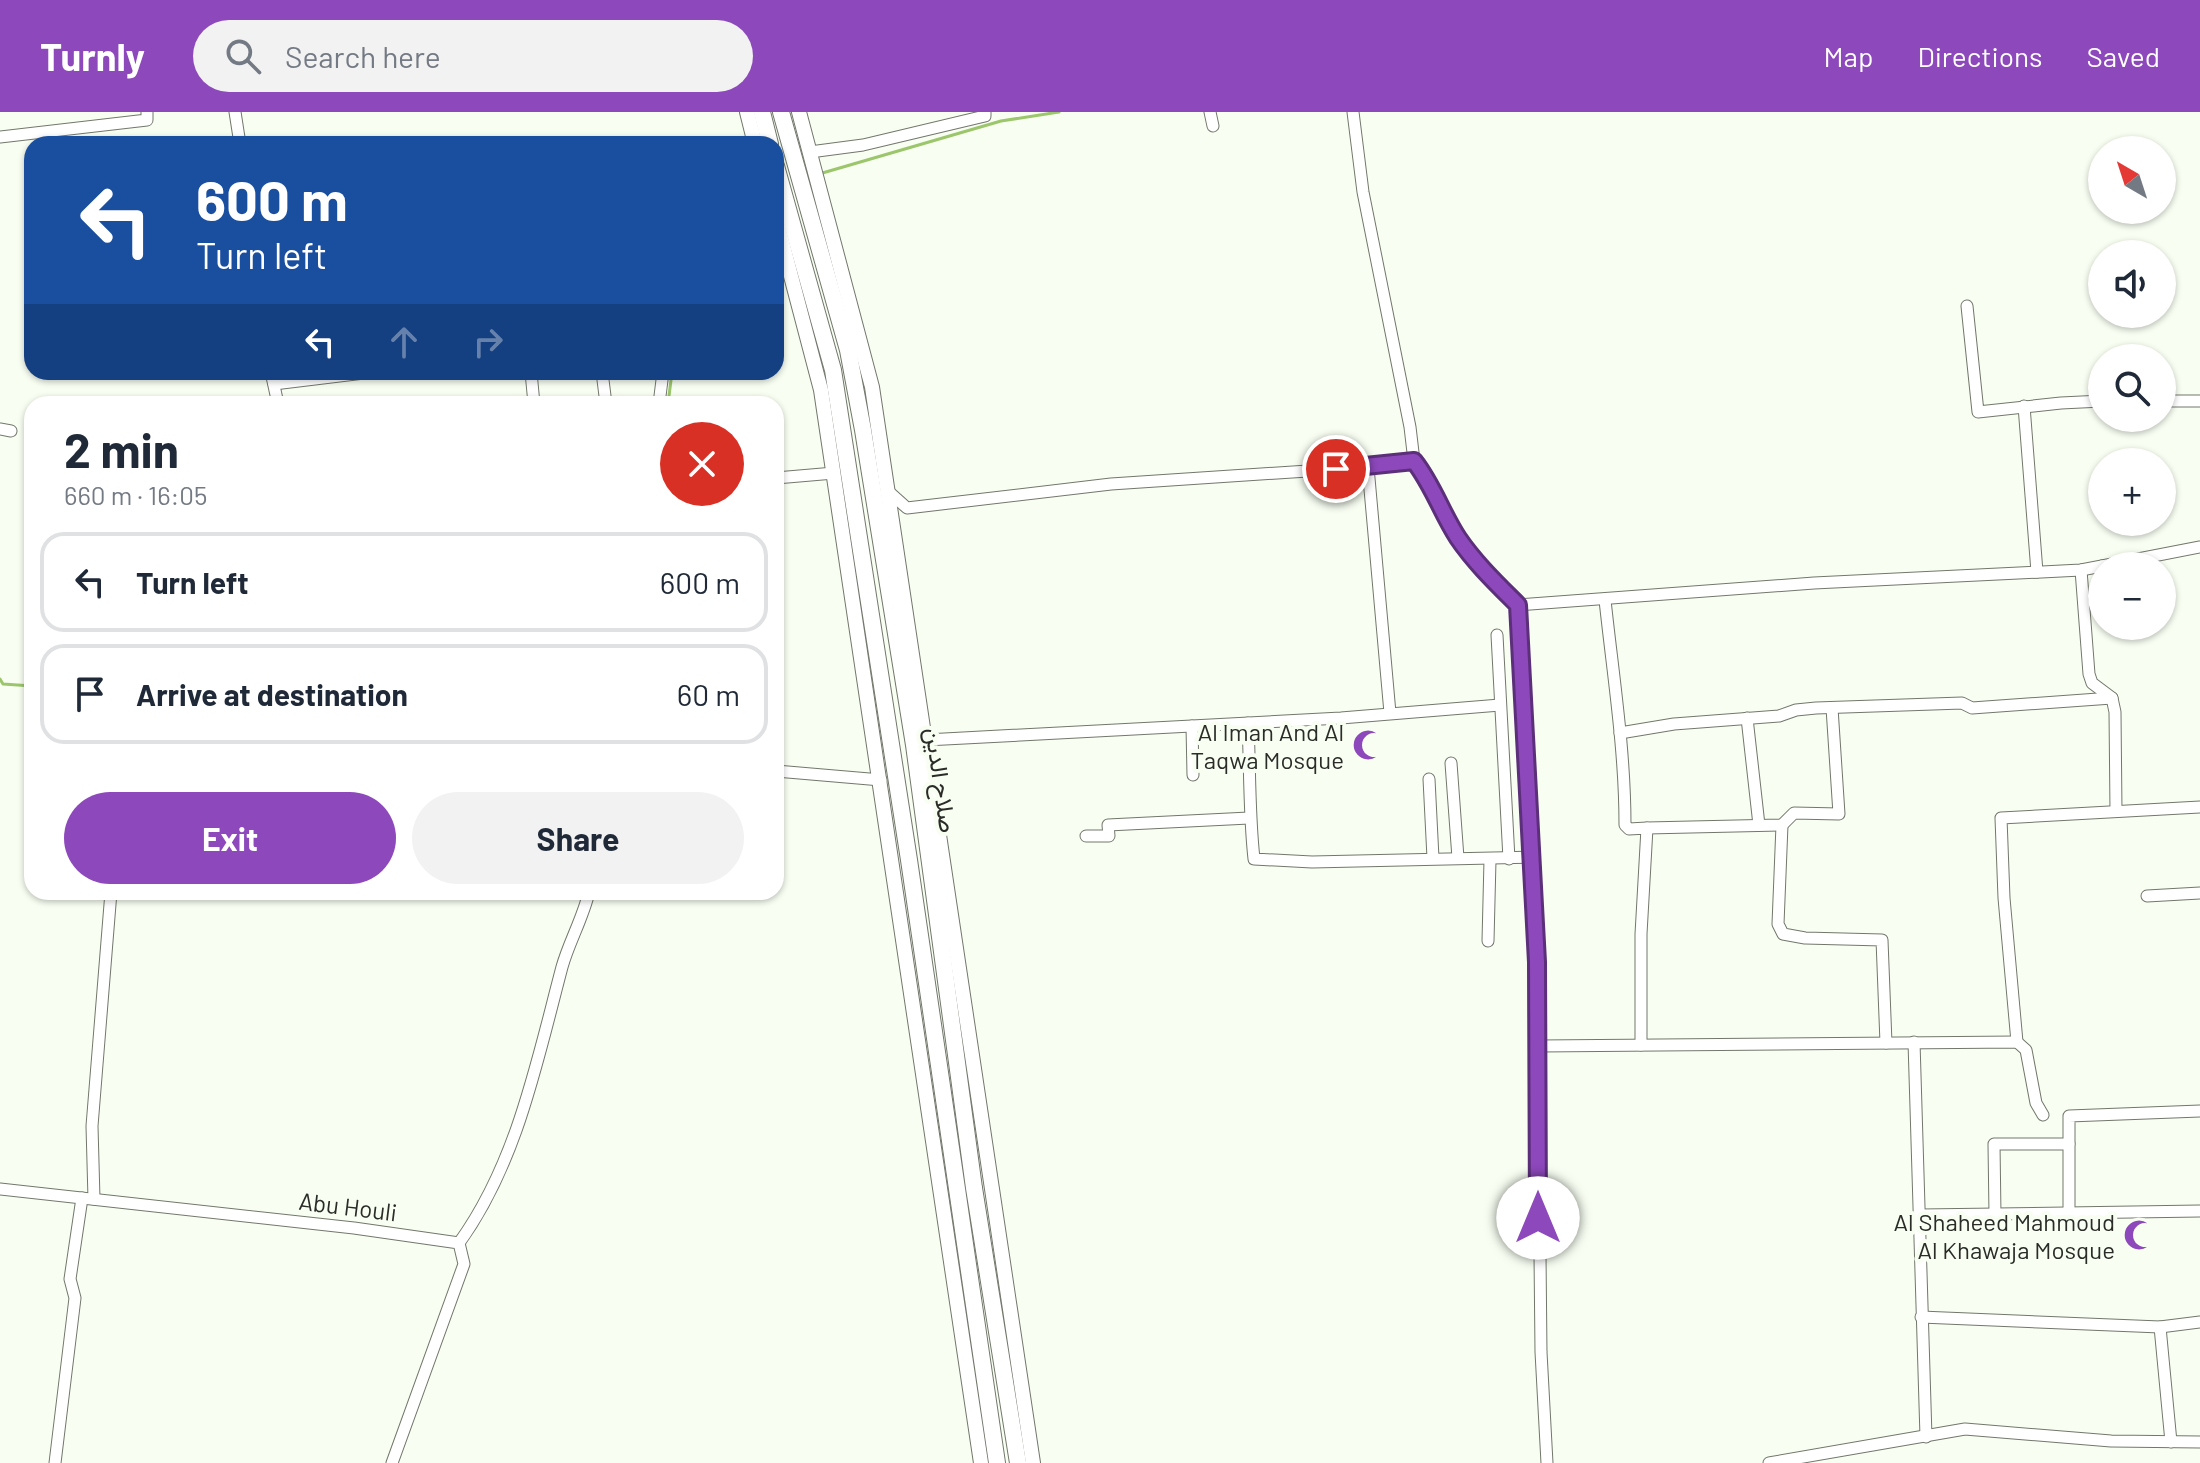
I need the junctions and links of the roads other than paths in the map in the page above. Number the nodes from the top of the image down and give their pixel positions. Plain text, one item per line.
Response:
1 (147, 112) edge
2 (235, 112) edge
3 (747, 112) edge
4 (762, 112) edge
5 (781, 112) edge
6 (799, 112) edge
7 (1000, 112) edge
8 (1210, 112) edge
9 (1353, 112) edge
10 (985, 114) edge
11 (1213, 126) dead end
12 (239, 136) edge
13 (753, 136) edge
14 (768, 136) edge
15 (0, 137) edge
16 (801, 154) junction
17 (784, 196) edge
18 (784, 248) edge
19 (1967, 306) dead end
20 (2176, 401) edge
21 (2200, 401) edge
22 (2088, 402) edge
23 (2024, 406) junction
24 (1414, 461) junction
25 (1368, 467) junction
26 (834, 473) junction
27 (784, 477) edge
28 (888, 491) junction
29 (907, 508) junction
30 (894, 534) junction
31 (2200, 547) edge
32 (2174, 552) edge
33 (2088, 569) edge
34 (2081, 570) junction
35 (2037, 572) junction
36 (1605, 600) junction
37 (1518, 605) junction
38 (1497, 635) dead end
39 (2112, 698) junction
40 (1500, 705) junction
41 (1832, 708) junction
42 (1390, 713) junction
43 (1747, 718) junction
44 (1248, 723) junction
45 (1192, 726) junction
46 (1620, 733) junction
47 (926, 740) junction
48 (1451, 763) dead end
49 (784, 772) edge
50 (1193, 775) dead end
51 (1429, 779) dead end
52 (881, 780) junction
53 (2200, 807) edge
54 (2116, 811) junction
55 (1249, 818) junction
56 (1759, 825) junction
57 (1782, 825) junction
58 (1647, 828) junction
59 (1086, 836) dead end
60 (1533, 857) junction
61 (1433, 858) junction
62 (1458, 858) junction
63 (1509, 859) junction
64 (1490, 860) junction
65 (2200, 893) edge
66 (2147, 896) dead end
67 (110, 900) edge
68 (587, 900) edge
69 (1488, 941) dead end
70 (1914, 1042) junction
71 (2017, 1042) junction
72 (1886, 1043) junction
73 (1641, 1045) junction
74 (1539, 1046) junction
75 (937, 1053) junction
76 (957, 1061) junction
77 (2200, 1111) edge
78 (2043, 1115) dead end
79 (2069, 1144) junction
80 (0, 1189) edge
81 (88, 1199) junction
82 (2200, 1211) edge
83 (2069, 1214) junction
84 (1921, 1215) junction
85 (1995, 1215) junction
86 (982, 1232) junction
87 (963, 1233) junction
88 (459, 1243) junction
89 (1921, 1317) junction
90 (2200, 1322) edge
91 (2160, 1327) junction
92 (1926, 1437) junction
93 (2171, 1442) junction
94 (2200, 1442) edge
95 (55, 1463) edge
96 (392, 1463) edge
97 (981, 1463) edge
98 (997, 1463) edge
99 (1018, 1463) edge
100 (1033, 1463) edge
101 (1547, 1463) edge
102 (1769, 1463) edge

1 - 15 street
2 - 12 street
3 - 13 main road
4 - 14 highway
5 - 16 highway, صلاح الدين
6 - 16 main road
7 - 10 street
8 - 11 street
9 - 24 street
10 - 16 street
16 - 28 main road
16 - 76 highway, صلاح الدين
17 - 75 highway, صلاح الدين
18 - 26 main road
19 - 23 street
20 - 21 street
22 - 23 street
23 - 35 street
24 - 25 street
24 - 37 street
25 - 29 street
25 - 42 street
26 - 27 street
26 - 52 main road
28 - 29 street
28 - 30 main road
29 - 30 street
30 - 47 main road
31 - 32 street
33 - 34 street
34 - 35 street
34 - 39 street
35 - 36 street
36 - 37 street
36 - 46 street
37 - 60 street
38 - 40 street
39 - 41 street
39 - 54 street
40 - 42 street
40 - 63 street
41 - 43 street
41 - 57 street
42 - 44 street
43 - 46 street
43 - 56 street
44 - 45 street
44 - 55 street
45 - 47 street
45 - 50 street
46 - 58 street
47 - 100 main road
48 - 62 street
49 - 52 street
51 - 61 street
52 - 97 main road
53 - 54 street
54 - 71 street
55 - 59 street
55 - 61 street
56 - 57 street
56 - 58 street
57 - 72 street
58 - 73 street
60 - 63 street
60 - 74 street
61 - 62 street
62 - 64 street
63 - 64 street
64 - 69 street
65 - 66 street
67 - 81 street
68 - 88 street
70 - 71 street
70 - 72 street
70 - 84 street
71 - 78 street
72 - 73 street
73 - 74 street
74 - 101 street
75 - 76 highway
75 - 87 highway, صلاح الدين
76 - 86 highway, صلاح الدين
77 - 79 street
79 - 83 street
79 - 85 street
80 - 81 street, Abu Houli
81 - 88 street, Abu Houli
81 - 95 street
82 - 83 street
83 - 85 street
84 - 85 street
84 - 89 street
86 - 87 highway
86 - 99 highway, صلاح الدين
87 - 98 highway, صلاح الدين
88 - 96 street
89 - 91 street
89 - 92 street
90 - 91 street
91 - 93 street
92 - 93 street
92 - 102 street
93 - 94 street

